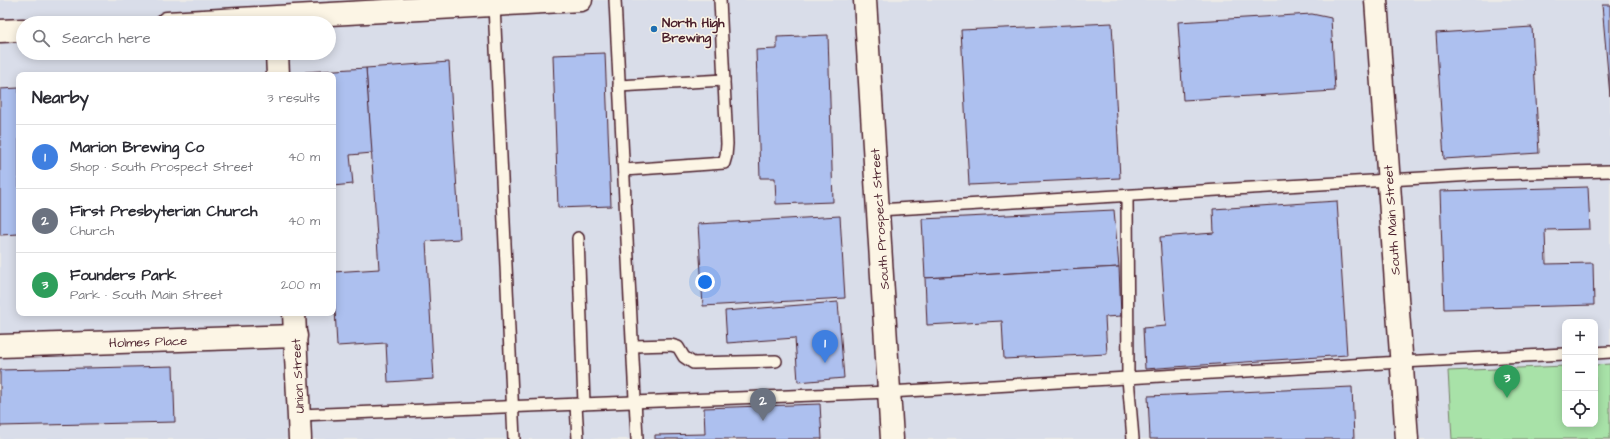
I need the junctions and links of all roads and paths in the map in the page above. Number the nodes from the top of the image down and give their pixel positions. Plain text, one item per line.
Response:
1 (581, 0) edge
2 (614, 0) edge
3 (720, 0) edge
4 (865, 0) edge
5 (1376, 0) edge
6 (494, 5) junction
7 (365, 6) edge
8 (301, 16) edge
9 (16, 30) edge
10 (0, 31) edge
11 (277, 60) edge
12 (278, 72) edge
13 (724, 80) junction
14 (619, 86) junction
15 (624, 170) junction
16 (1610, 171) edge
17 (1389, 181) junction
18 (1127, 196) junction
19 (878, 210) junction
20 (578, 238) dead end
21 (294, 316) edge
22 (296, 336) junction
23 (0, 346) edge
24 (633, 346) junction
25 (1610, 352) edge
26 (1598, 353) edge
27 (1562, 354) edge
28 (776, 361) dead end
29 (1402, 362) junction
30 (1128, 378) junction
31 (889, 392) junction
32 (636, 402) junction
33 (580, 404) junction
34 (512, 406) junction
35 (299, 415) junction
36 (300, 439) edge
37 (514, 439) edge
38 (578, 439) edge
39 (637, 439) edge
40 (892, 439) edge
41 (1133, 439) edge
42 (1407, 439) edge

1 - 6 street
2 - 14 lane
3 - 13 lane
4 - 19 street, South Prospect Street
5 - 17 street, South Main Street
6 - 7 street
6 - 34 lane
7 - 8 street
9 - 10 street
11 - 12 street
13 - 14 lane
13 - 15 lane
14 - 15 lane
15 - 24 lane
16 - 17 lane
17 - 18 lane
17 - 29 street, South Main Street
18 - 19 lane
18 - 30 lane
19 - 31 street, South Prospect Street
20 - 33 lane
21 - 22 street, Union Street
22 - 23 street, Holmes Place
22 - 35 street, Union Street
24 - 28 lane
24 - 32 lane
25 - 26 lane
27 - 29 lane
29 - 30 lane
29 - 42 street, South Main Street
30 - 31 lane
30 - 41 lane
31 - 32 lane
31 - 40 street, South Prospect Street
32 - 33 lane
32 - 39 lane
33 - 34 lane
33 - 38 lane
34 - 35 lane
34 - 37 lane
35 - 36 street, Union Street

